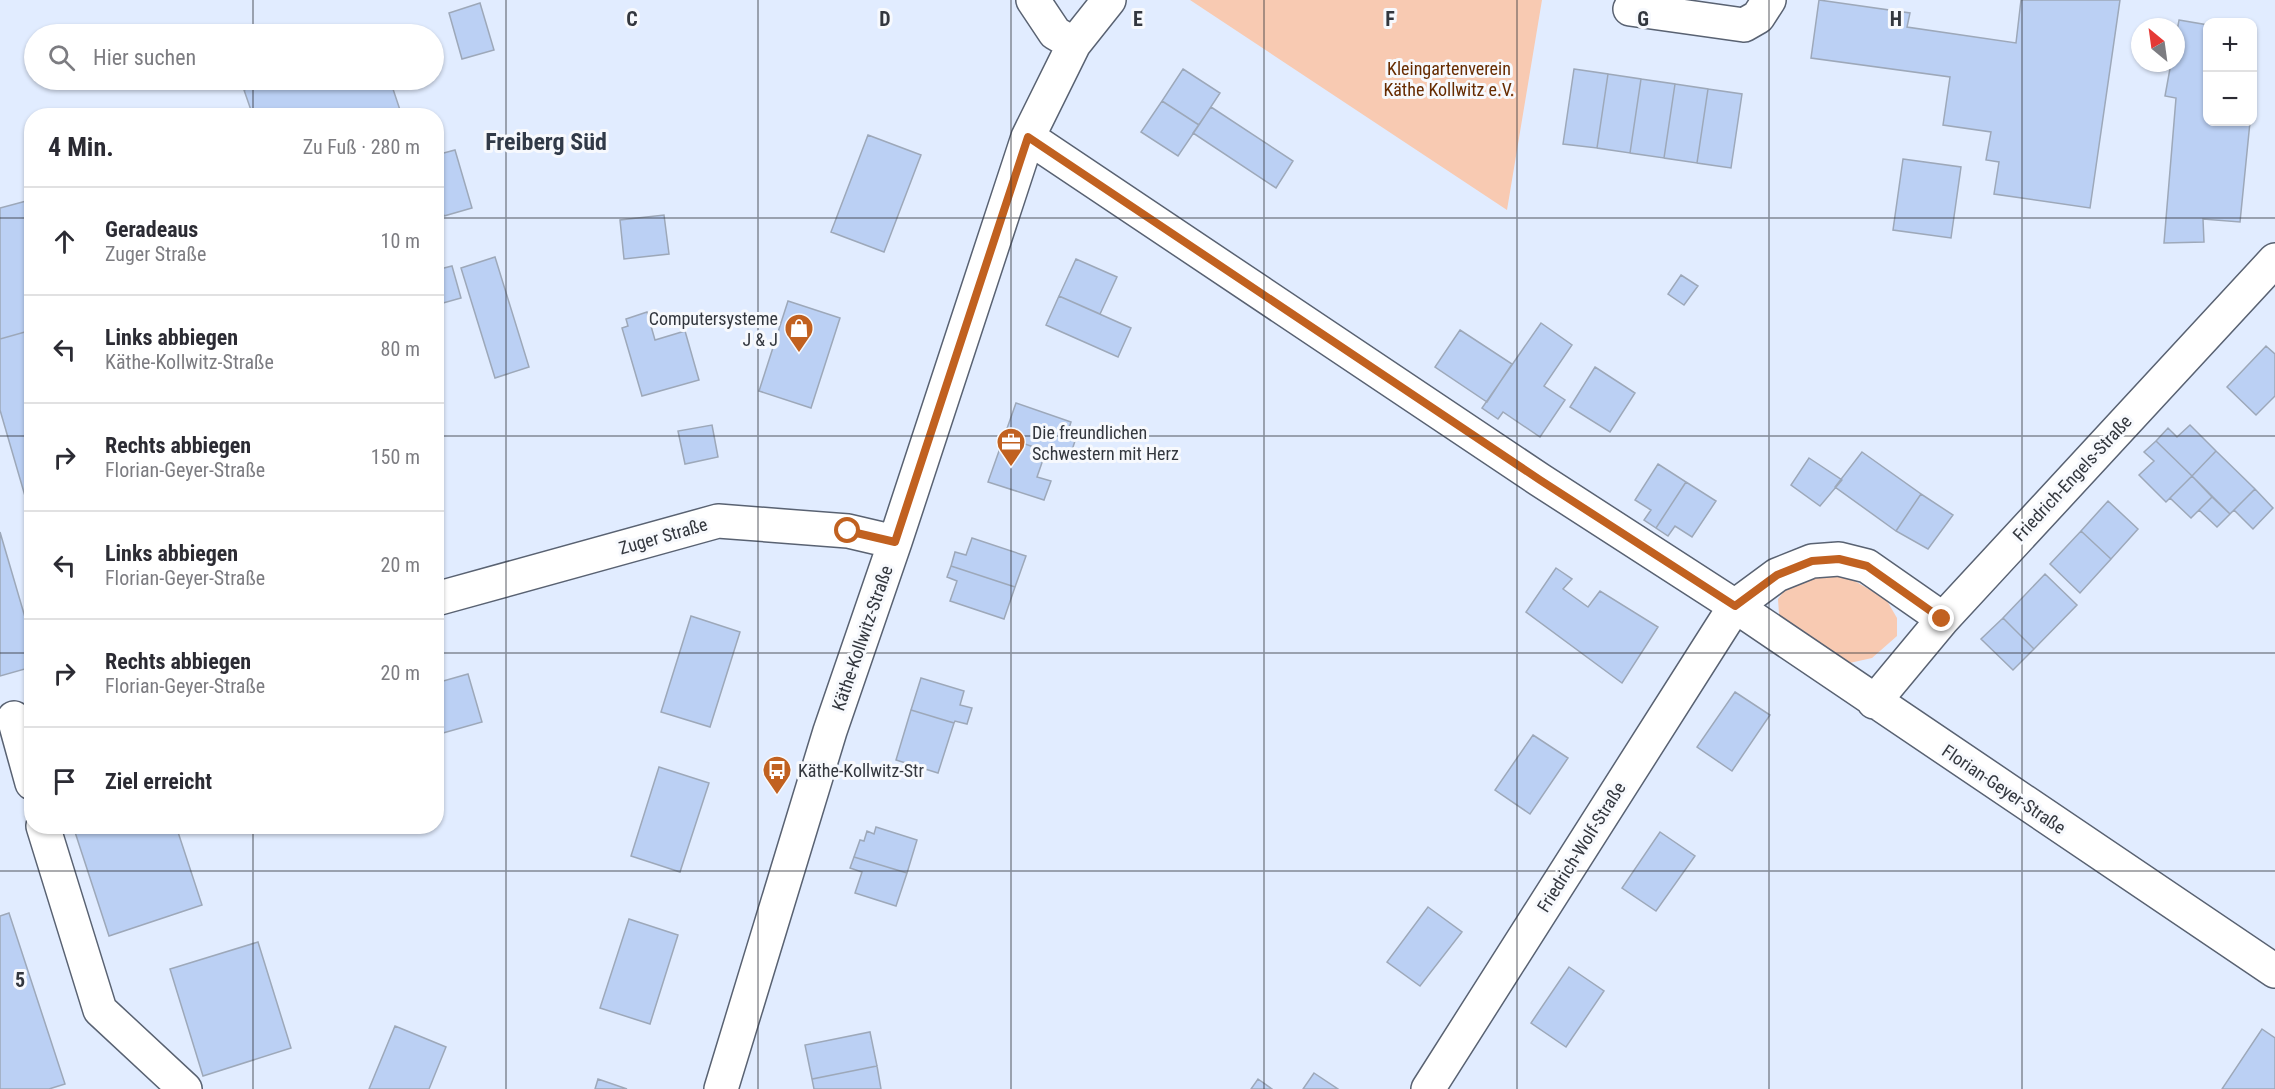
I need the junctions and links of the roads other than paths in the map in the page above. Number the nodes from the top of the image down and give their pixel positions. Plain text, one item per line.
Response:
1 (1033, 0) edge
2 (1109, 0) edge
3 (1769, 0) edge
4 (1630, 9) dead end
5 (1074, 44) junction
6 (1028, 137) junction
7 (2275, 260) edge
8 (895, 542) junction
9 (444, 597) edge
10 (1735, 606) junction
11 (1942, 619) junction
12 (1874, 702) junction
13 (15, 717) edge
14 (24, 752) edge
15 (45, 834) edge
16 (2275, 971) edge
17 (185, 1089) edge
18 (721, 1089) edge
19 (1428, 1089) edge

1 - 5 street
2 - 5 street, Käthe-Kollwitz-Straße
3 - 4 street
5 - 6 street, Käthe-Kollwitz-Straße
6 - 8 street, Käthe-Kollwitz-Straße
6 - 10 street, Florian-Geyer-Straße
7 - 11 street, Friedrich-Engels-Straße
8 - 9 street, Zuger Straße
8 - 18 street, Käthe-Kollwitz-Straße
10 - 11 street
10 - 12 street, Florian-Geyer-Straße
10 - 19 street, Friedrich-Wolf-Straße
11 - 12 street, Friedrich-Engels-Straße
12 - 16 street, Florian-Geyer-Straße
13 - 14 street
15 - 17 street

